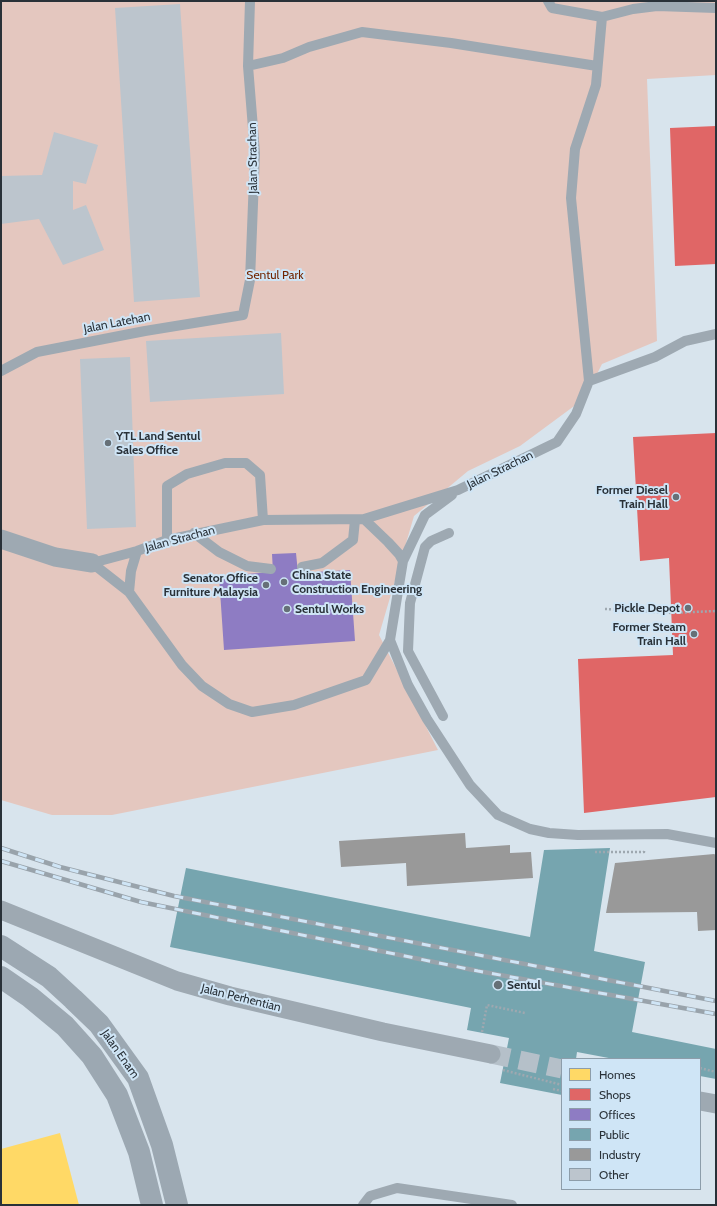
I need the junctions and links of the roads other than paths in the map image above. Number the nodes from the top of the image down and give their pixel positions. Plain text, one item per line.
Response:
1 (250, 1) edge
2 (548, 1) edge
3 (716, 8) edge
4 (602, 17) junction
5 (248, 66) junction
6 (597, 66) junction
7 (243, 315) joint
8 (716, 334) edge
9 (1, 371) edge
10 (590, 381) junction
11 (458, 490) junction
12 (359, 519) junction
13 (263, 520) junction
14 (194, 533) junction
15 (449, 533) dead end
16 (1, 539) edge
17 (167, 540) junction
18 (137, 551) junction
19 (403, 561) junction
20 (92, 562) junction
21 (271, 568) dead end
22 (302, 568) dead end
23 (129, 592) junction
24 (390, 640) junction
25 (443, 716) dead end
26 (716, 843) edge
27 (1, 910) edge
28 (1, 946) edge
29 (1, 977) edge
30 (1, 991) edge
31 (30, 997) junction
32 (491, 1054) tunnel mouth
33 (701, 1101) edge
34 (716, 1104) edge
35 (152, 1205) edge
36 (177, 1205) edge
37 (363, 1205) edge
38 (512, 1205) edge

1 - 5 lane, Jalan Strachan
2 - 4 lane
3 - 4 lane
4 - 6 lane
5 - 6 lane
5 - 7 lane, Jalan Strachan
6 - 10 lane
7 - 9 lane, Jalan Latehan
8 - 10 lane
10 - 11 lane, Jalan Strachan
11 - 12 lane, Jalan Strachan
11 - 19 lane
12 - 13 lane, Jalan Strachan
12 - 19 lane
12 - 22 lane
13 - 14 lane, Jalan Strachan
13 - 17 lane
14 - 17 lane, Jalan Strachan
14 - 21 lane
15 - 25 lane
16 - 20 street, Jalan Strachan
17 - 18 lane, Jalan Strachan
18 - 20 lane, Jalan Strachan
18 - 23 lane
19 - 24 lane
20 - 23 lane
23 - 24 lane
24 - 26 lane
27 - 32 street, Jalan Perhentian
28 - 36 main road, Jalan Enam
29 - 31 main road, Jalan Enam
30 - 31 main road
31 - 35 main road, Jalan Enam
33 - 34 street
37 - 38 lane

